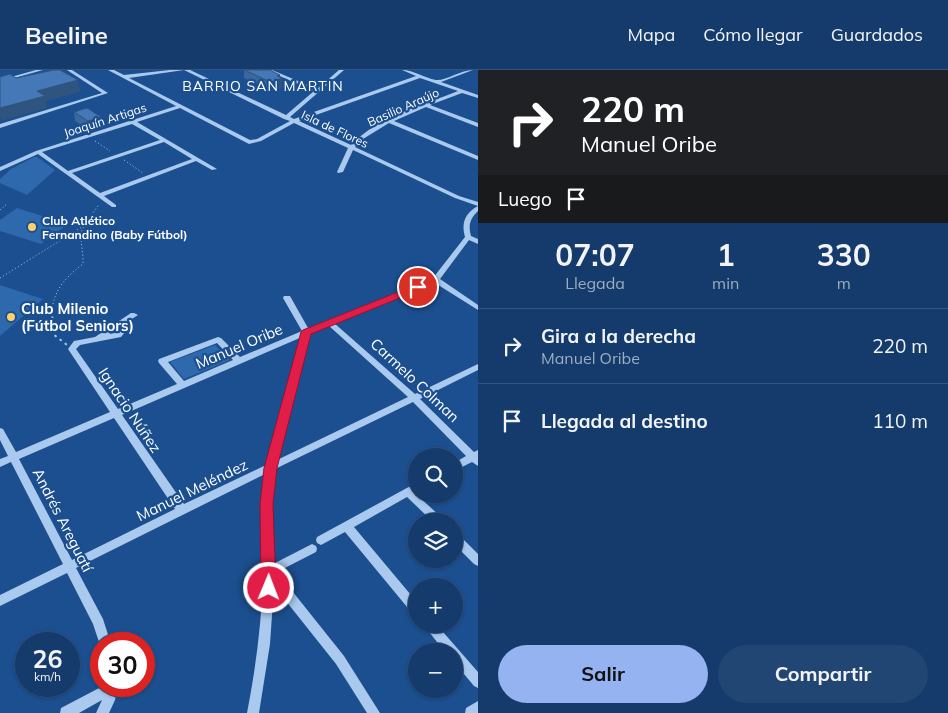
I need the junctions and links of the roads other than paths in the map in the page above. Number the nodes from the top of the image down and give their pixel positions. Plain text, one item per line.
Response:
1 (69, 70) edge
2 (110, 70) edge
3 (184, 70) edge
4 (268, 70) edge
5 (342, 70) edge
6 (404, 70) edge
7 (471, 70) edge
8 (24, 71) edge
9 (43, 72) edge
10 (420, 76) junction
11 (122, 77) junction
12 (0, 79) edge
13 (437, 82) junction
14 (0, 86) edge
15 (318, 91) junction
16 (463, 91) junction
17 (478, 97) edge
18 (428, 106) junction
19 (179, 107) junction
20 (286, 118) junction
21 (293, 121) junction
22 (390, 121) junction
23 (133, 122) junction
24 (478, 125) edge
25 (0, 126) edge
26 (164, 140) junction
27 (352, 148) junction
28 (38, 152) junction
29 (478, 158) edge
30 (197, 159) junction
31 (0, 169) edge
32 (214, 170) dead end
33 (340, 172) dead end
34 (67, 173) junction
35 (102, 197) junction
36 (478, 204) edge
37 (114, 206) dead end
38 (478, 208) edge
39 (468, 237) junction
40 (478, 242) edge
41 (436, 280) junction
42 (287, 298) dead end
43 (478, 308) edge
44 (134, 315) dead end
45 (329, 322) junction
46 (123, 330) dead end
47 (307, 332) junction
48 (97, 338) junction
49 (238, 361) junction
50 (478, 367) edge
51 (183, 385) junction
52 (414, 398) junction
53 (116, 414) junction
54 (0, 431) edge
55 (14, 457) junction
56 (476, 458) edge
57 (0, 463) edge
58 (463, 463) edge
59 (270, 468) junction
60 (408, 491) edge
61 (423, 503) edge
62 (182, 510) junction
63 (432, 513) edge
64 (347, 526) junction
65 (321, 540) dead end
66 (463, 546) edge
67 (312, 548) dead end
68 (478, 561) edge
69 (69, 567) junction
70 (269, 571) junction
71 (408, 599) edge
72 (0, 601) edge
73 (102, 632) edge
74 (437, 633) edge
75 (445, 643) edge
76 (463, 664) edge
77 (478, 682) edge
78 (94, 697) edge
79 (108, 697) edge
80 (478, 707) edge
81 (66, 713) edge
82 (102, 713) edge
83 (253, 713) edge
84 (374, 713) edge
85 (471, 713) edge

1 - 25 street
2 - 11 street
3 - 11 street
3 - 20 street, Isla de Flores
4 - 15 street
5 - 15 street
6 - 10 street
7 - 13 street
8 - 9 street
8 - 12 street
9 - 14 street
10 - 13 street
10 - 21 street
11 - 19 street
13 - 16 street
15 - 20 street
16 - 17 street
16 - 18 street, Basilio Araújo
18 - 22 street, Basilio Araújo
18 - 24 street
19 - 21 street
19 - 23 street, Joaquín Artigas
20 - 21 street, Isla de Flores
21 - 27 street, Isla de Flores
22 - 27 street, Basilio Araújo
22 - 29 street
23 - 26 street
23 - 28 street, Joaquín Artigas
26 - 30 street
26 - 34 street
27 - 33 street, Basilio Araújo
27 - 36 street, Isla de Flores
28 - 31 street, Joaquín Artigas
28 - 34 street
30 - 32 street
30 - 35 street
34 - 35 street
35 - 37 street
38 - 39 street
39 - 40 street
39 - 41 street
41 - 43 street
41 - 45 street, Manuel Oribe
42 - 47 street
44 - 48 street
45 - 47 street, Manuel Oribe
45 - 52 street, Carmelo Colman
46 - 48 street
47 - 49 street, Manuel Oribe
47 - 59 street
48 - 53 street, Ignacio Núñez
49 - 51 street, Manuel Oribe
49 - 51 street
50 - 52 street, Manuel Meléndez
51 - 53 street, Manuel Oribe
52 - 56 street, Carmelo Colman
52 - 59 street, Manuel Meléndez
53 - 55 street, Manuel Oribe
53 - 62 street, Ignacio Núñez
54 - 55 street, Andrés Areguatí
55 - 57 street, Manuel Oribe
55 - 69 street, Andrés Areguatí
56 - 58 street
59 - 62 street, Manuel Meléndez
59 - 70 street
60 - 64 street
61 - 63 street
62 - 69 street, Manuel Meléndez
64 - 65 street
64 - 71 street
66 - 68 street
67 - 70 street
69 - 72 street, Manuel Meléndez
69 - 73 street, Andrés Areguatí
70 - 83 street
70 - 84 street
74 - 75 street
76 - 77 street
78 - 81 street
79 - 82 street
80 - 85 street

